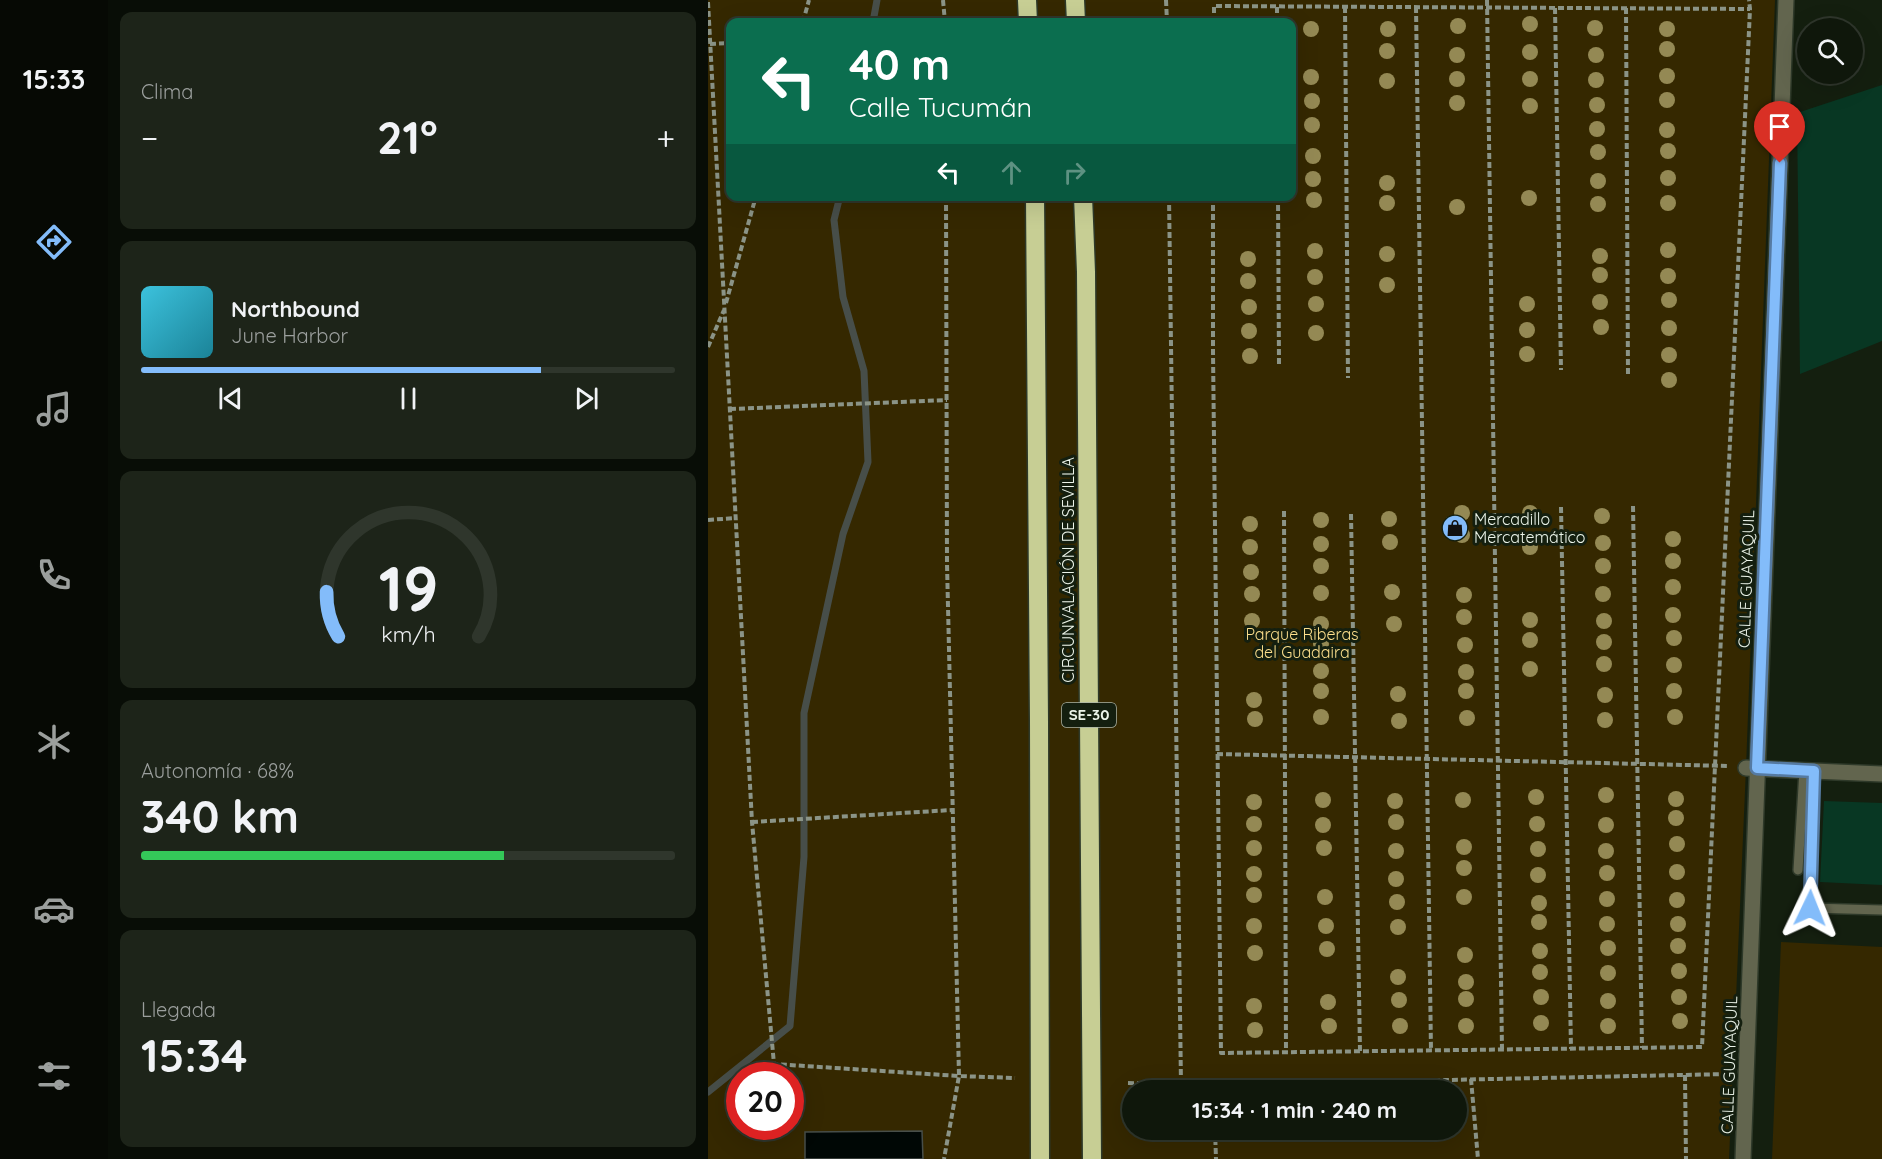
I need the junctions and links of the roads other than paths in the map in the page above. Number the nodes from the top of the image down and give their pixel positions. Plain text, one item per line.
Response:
1 (1027, 0) edge
2 (1075, 0) edge
3 (1786, 0) edge
4 (1028, 18) edge
5 (1076, 18) edge
6 (1035, 201) edge
7 (1083, 201) edge
8 (1751, 768) junction
9 (1809, 770) junction
10 (1882, 774) edge
11 (1798, 870) dead end
12 (1882, 910) edge
13 (1040, 1159) edge
14 (1092, 1159) edge
15 (1743, 1159) edge

1 - 4 highway
2 - 5 highway
3 - 8 street, CALLE GUAYAQUIL
6 - 13 highway, CIRCUNVALACIÓN DE SEVILLA / SE-30
7 - 14 highway, CIRCUNVALACIÓN DE SEVILLA / SE-30
8 - 9 street
8 - 15 street, CALLE GUAYAQUIL
9 - 10 street
9 - 11 lane
9 - 12 lane

